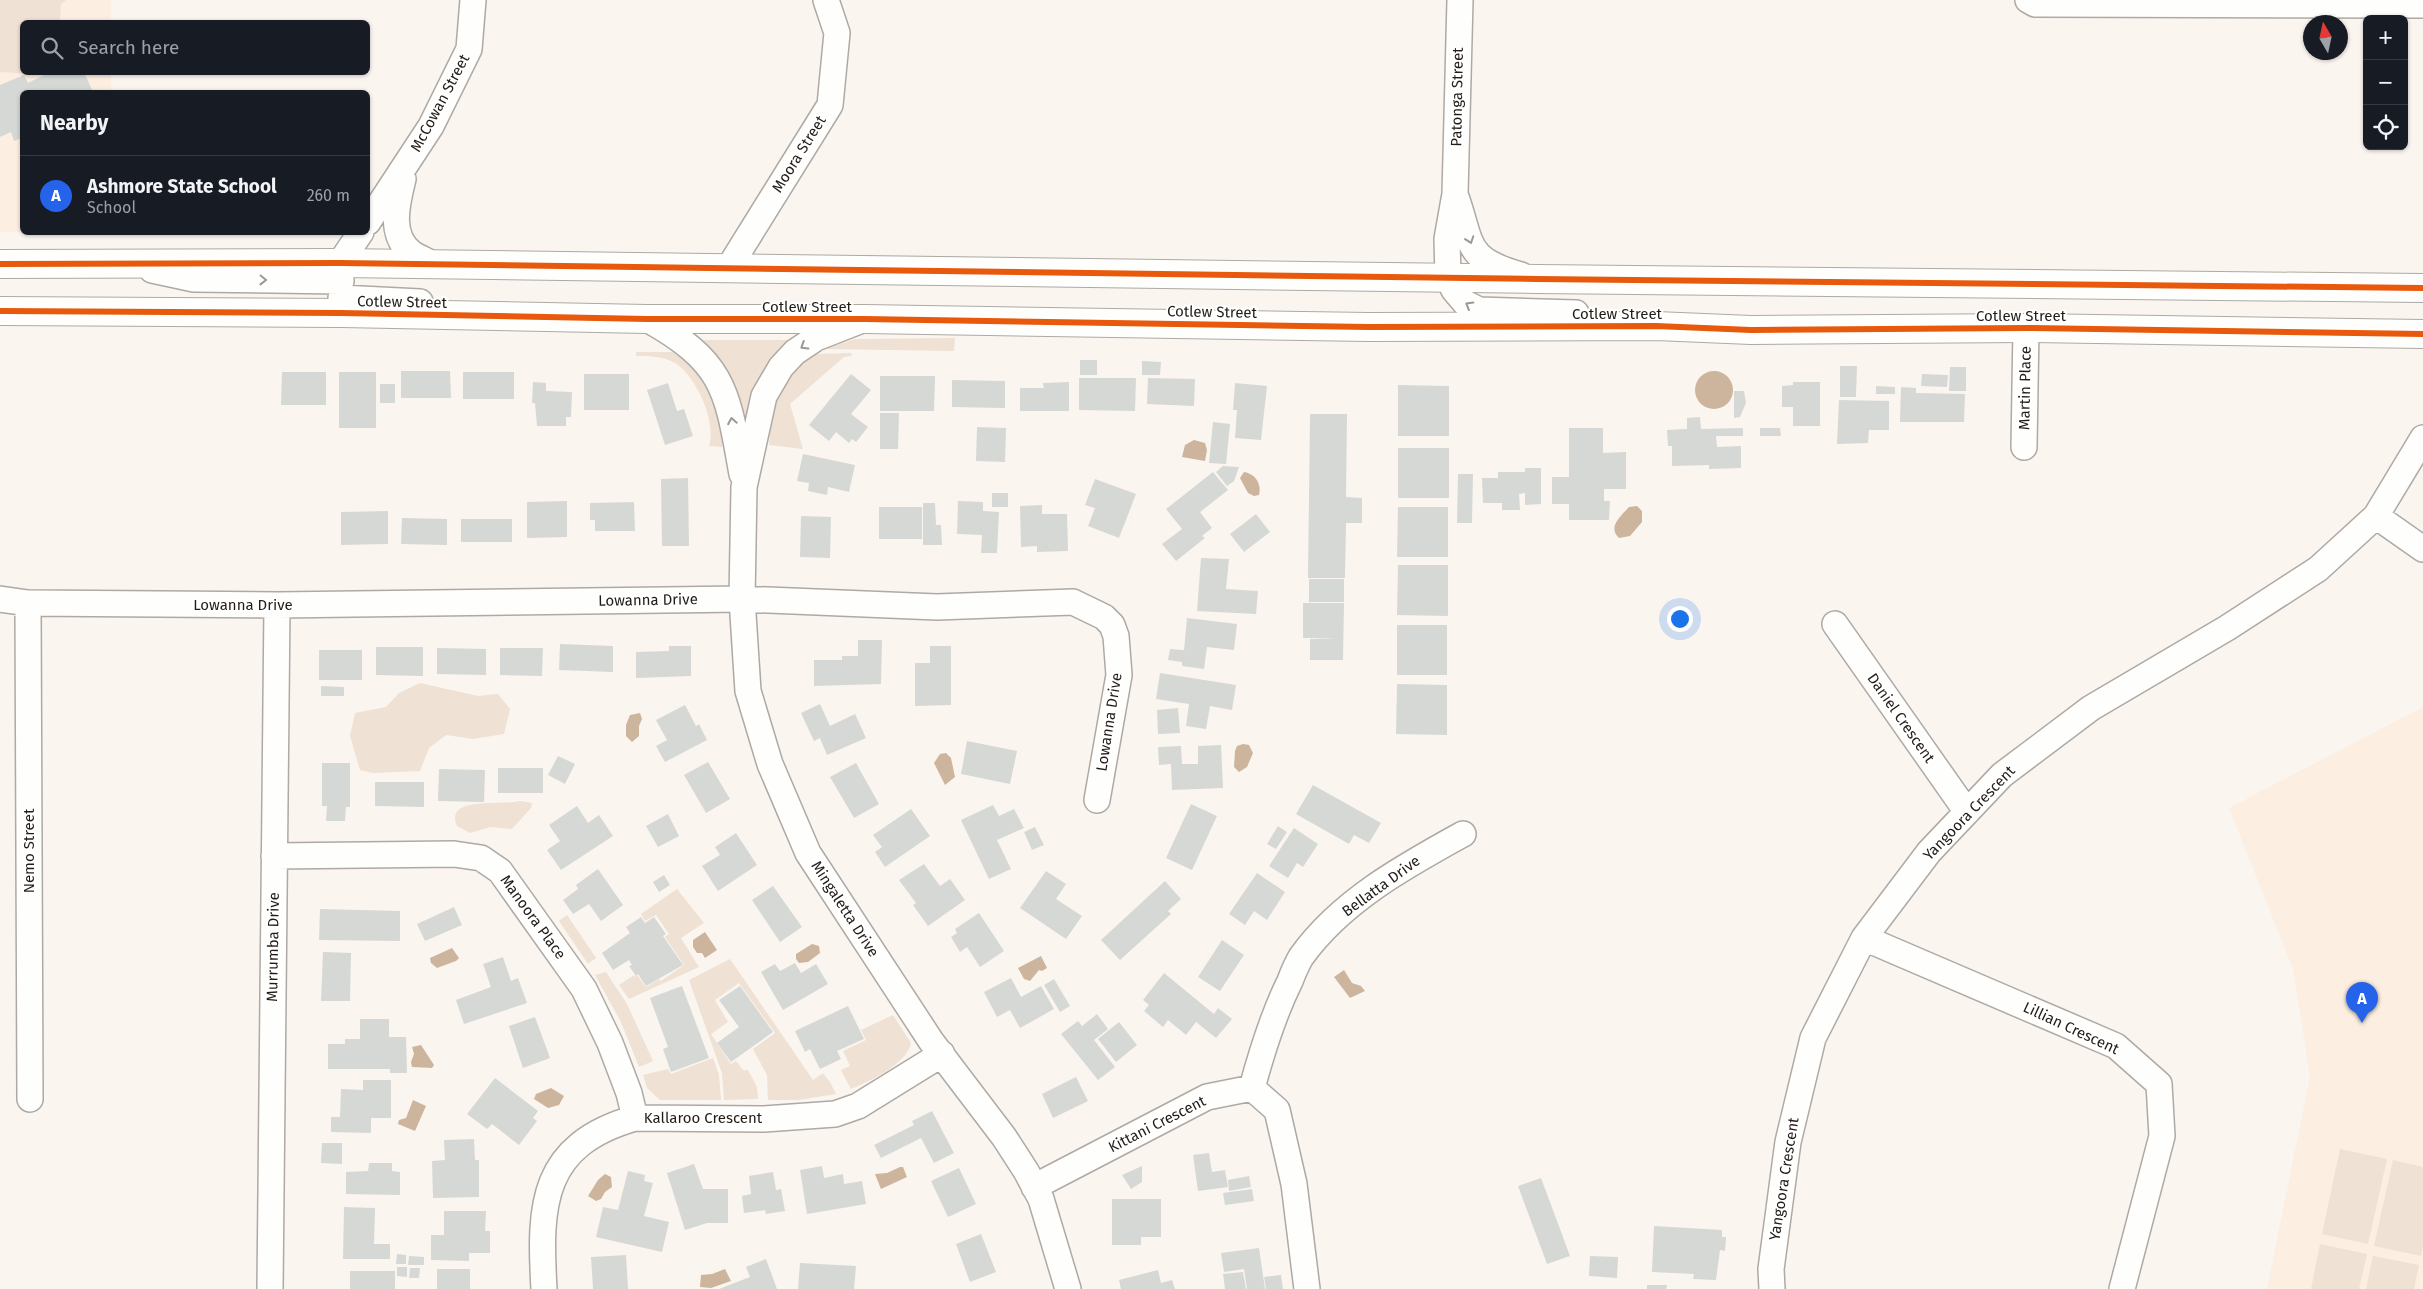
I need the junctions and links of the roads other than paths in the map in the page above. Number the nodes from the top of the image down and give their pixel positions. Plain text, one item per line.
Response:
1 (473, 0) edge
2 (826, 0) edge
3 (1460, 0) edge
4 (2028, 0) edge
5 (2184, 2) edge
6 (2423, 5) edge
7 (406, 165) junction
8 (1455, 194) junction
9 (370, 219) edge
10 (360, 235) edge
11 (0, 264) edge
12 (434, 265) junction
13 (728, 269) junction
14 (1448, 278) junction
15 (1537, 280) junction
16 (2423, 288) edge
17 (341, 289) junction
18 (0, 311) edge
19 (647, 319) junction
20 (864, 319) junction
21 (1656, 326) junction
22 (2026, 328) junction
23 (2423, 334) edge
24 (2422, 438) edge
25 (2024, 447) dead end
26 (744, 487) junction
27 (2376, 516) junction
28 (2423, 549) edge
29 (0, 599) edge
30 (742, 599) junction
31 (28, 603) junction
32 (277, 605) junction
33 (1835, 624) dead end
34 (1097, 800) dead end
35 (1967, 812) junction
36 (1463, 834) dead end
37 (274, 856) junction
38 (1864, 938) junction
39 (942, 1054) junction
40 (1252, 1088) junction
41 (30, 1099) dead end
42 (635, 1118) junction
43 (1034, 1187) junction
44 (270, 1289) edge
45 (544, 1289) edge
46 (1068, 1289) edge
47 (1307, 1289) edge
48 (1772, 1289) edge
49 (2122, 1289) edge

1 - 7 street, McCowan Street
2 - 13 street, Moora Street
3 - 8 street, Patonga Street
4 - 5 street
5 - 6 street
7 - 9 street, McCowan Street
7 - 12 street
8 - 14 street, Patonga Street
8 -> 15 street, Patonga Street
10 - 17 street
11 -> 17 main road, Cotlew Street
12 - 13 main road, Cotlew Street
12 - 17 main road, Cotlew Street
13 - 14 main road, Cotlew Street
14 - 15 main road, Cotlew Street
21 -> 14 street
15 - 16 main road, Cotlew Street
17 - 18 main road, Cotlew Street
17 - 19 main road, Cotlew Street
19 - 20 main road, Cotlew Street
26 -> 19 street, Mingaletta Drive
20 - 21 main road, Cotlew Street
20 -> 26 street, Mingaletta Drive
21 - 22 main road, Cotlew Street
22 - 23 main road, Cotlew Street
22 - 25 street, Martin Place
24 - 27 street, Yangoora Crescent
26 - 30 street, Mingaletta Drive
27 - 28 street
27 - 35 street, Yangoora Crescent
29 - 31 street, Lowanna Drive
30 - 32 street, Lowanna Drive
30 - 34 street, Lowanna Drive
30 - 39 street, Mingaletta Drive
31 - 32 street, Lowanna Drive
31 - 41 street, Nemo Street
32 - 37 street, Murrumba Drive
33 - 35 street, Daniel Crescent
35 - 38 street, Yangoora Crescent
36 - 40 street, Bellatta Drive
37 - 42 street, Manoora Place
37 - 44 street, Murrumba Drive
38 - 48 street, Yangoora Crescent
38 - 49 street, Lillian Crescent
39 - 42 street, Kallaroo Crescent
39 - 43 street, Mingaletta Drive
40 - 43 street, Kittani Crescent
40 - 47 street
42 - 45 street, Kallaroo Crescent
43 - 46 street, Mingaletta Drive

